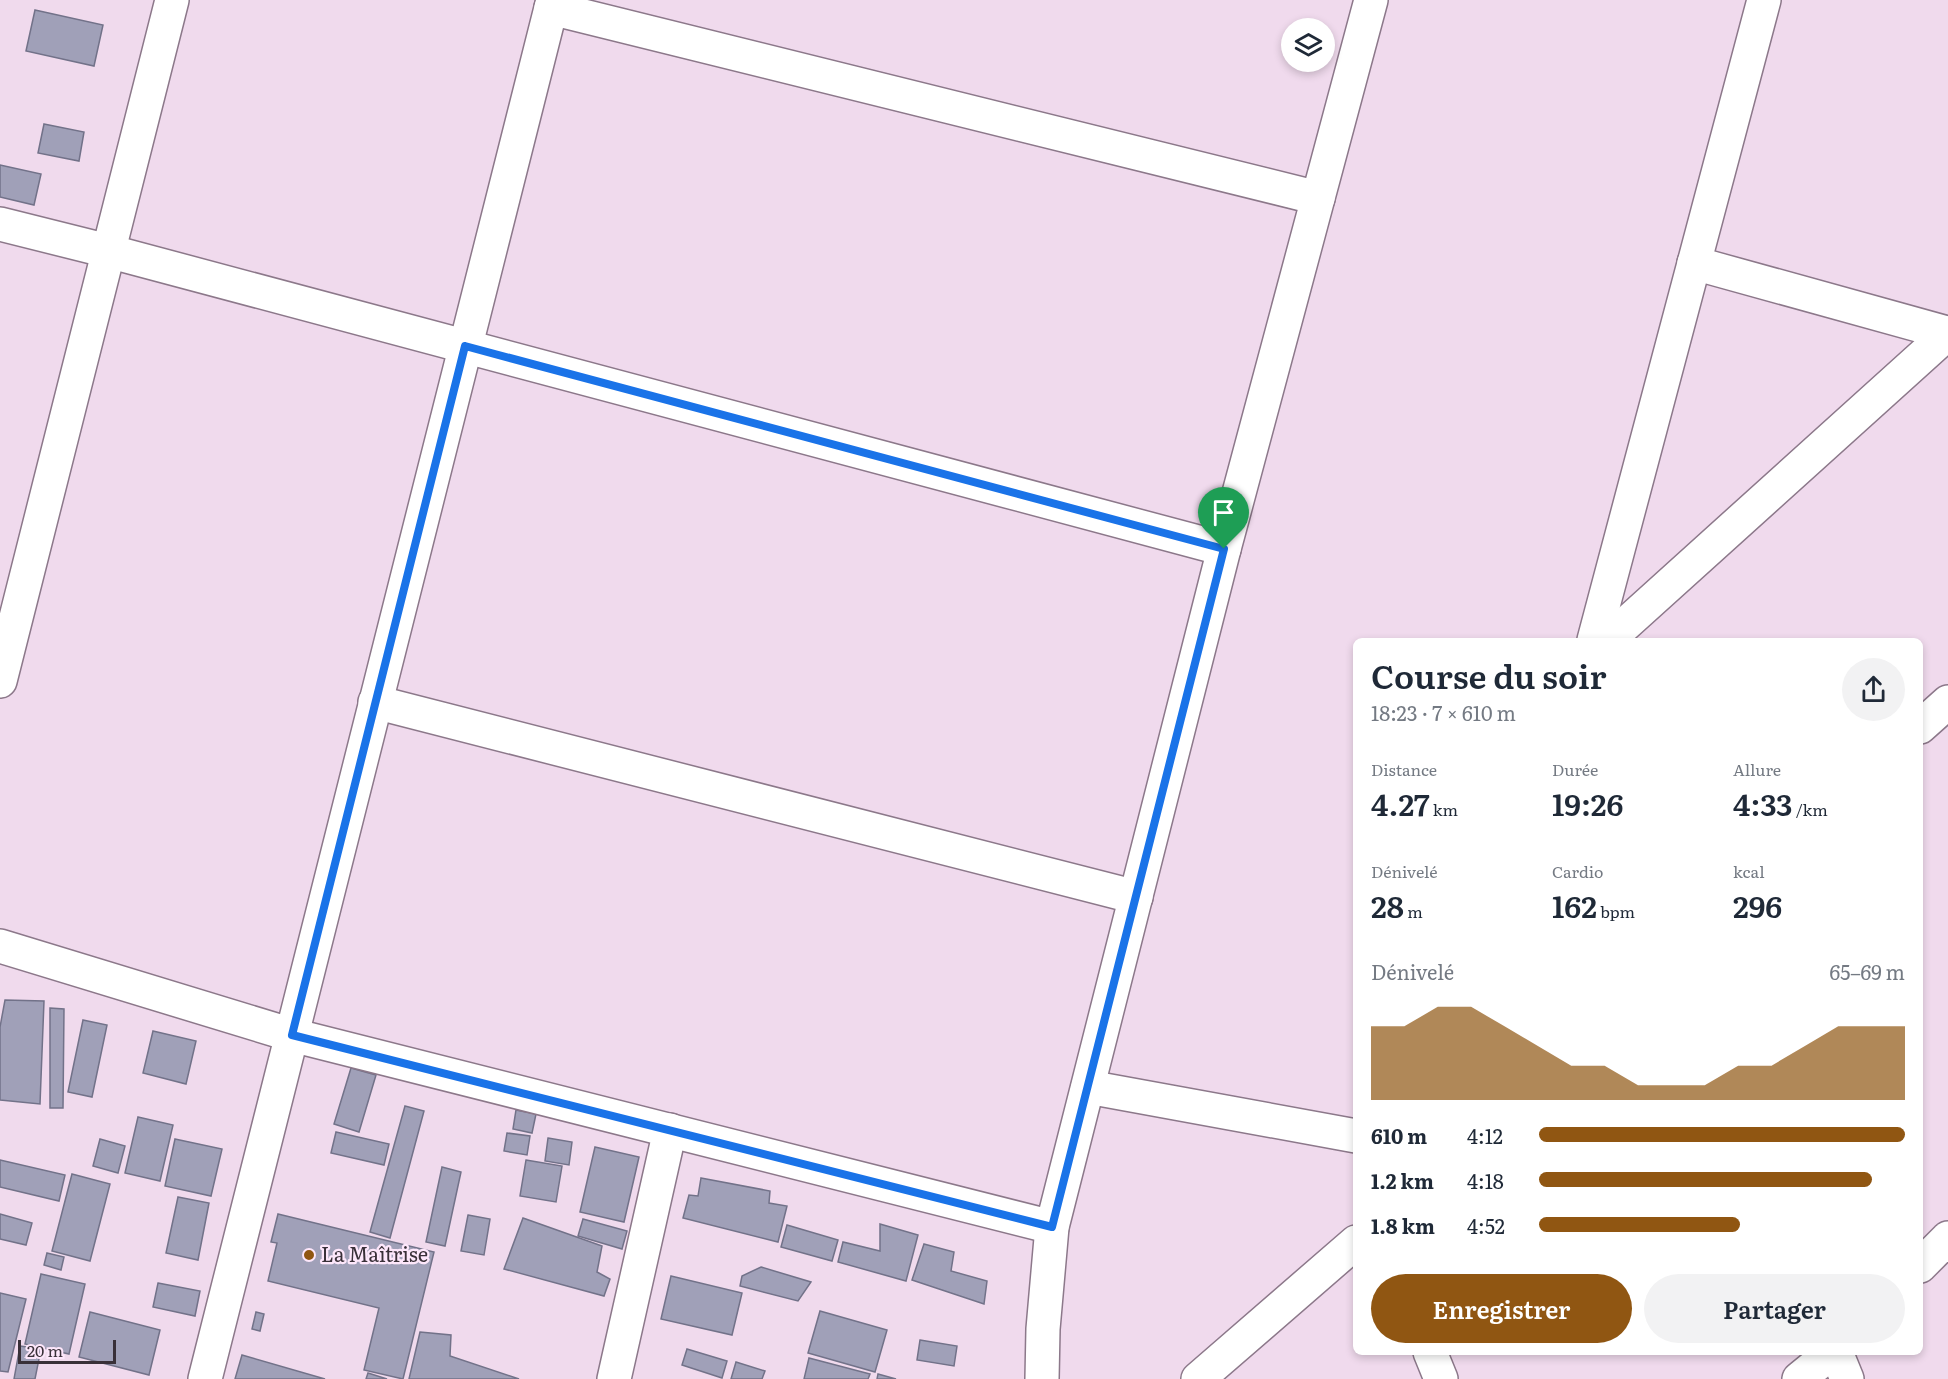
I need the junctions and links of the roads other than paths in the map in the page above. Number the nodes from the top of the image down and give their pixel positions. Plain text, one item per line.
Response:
1 (172, 0) edge
2 (1371, 0) edge
3 (1764, 0) edge
4 (552, 4) edge
5 (1318, 198) junction
6 (0, 224) edge
7 (108, 250) junction
8 (1694, 263) junction
9 (1948, 333) edge
10 (465, 346) junction
11 (1224, 549) junction
12 (1595, 638) edge
13 (1610, 638) edge
14 (0, 681) edge
15 (375, 702) junction
16 (1948, 702) edge
17 (1923, 724) edge
18 (1136, 897) junction
19 (0, 946) edge
20 (292, 1035) junction
21 (1088, 1087) junction
22 (670, 1130) junction
23 (1353, 1135) edge
24 (1052, 1227) junction
25 (1948, 1238) edge
26 (1353, 1245) edge
27 (1923, 1263) edge
28 (1431, 1355) edge
29 (1830, 1355) edge
30 (1835, 1355) edge
31 (205, 1379) edge
32 (614, 1379) edge
33 (1042, 1379) edge
34 (1198, 1379) edge
35 (1441, 1379) edge
36 (1799, 1379) edge
37 (1847, 1379) edge

1 - 7 street
2 - 5 street
3 - 8 street
4 - 5 street
4 - 10 street
5 - 11 street
6 - 7 street
7 - 10 street
7 - 14 street
8 - 9 street
8 - 12 street
9 - 13 street
10 - 11 street
10 - 15 street
11 - 18 street
15 - 18 street
15 - 20 street
16 - 17 street
18 - 21 street
19 - 20 street
20 - 22 street
20 - 31 street
21 - 23 street
21 - 24 street
22 - 24 street
22 - 32 street
24 - 33 street
25 - 27 street
26 - 34 street
28 - 35 street
29 - 36 street
30 - 37 street

